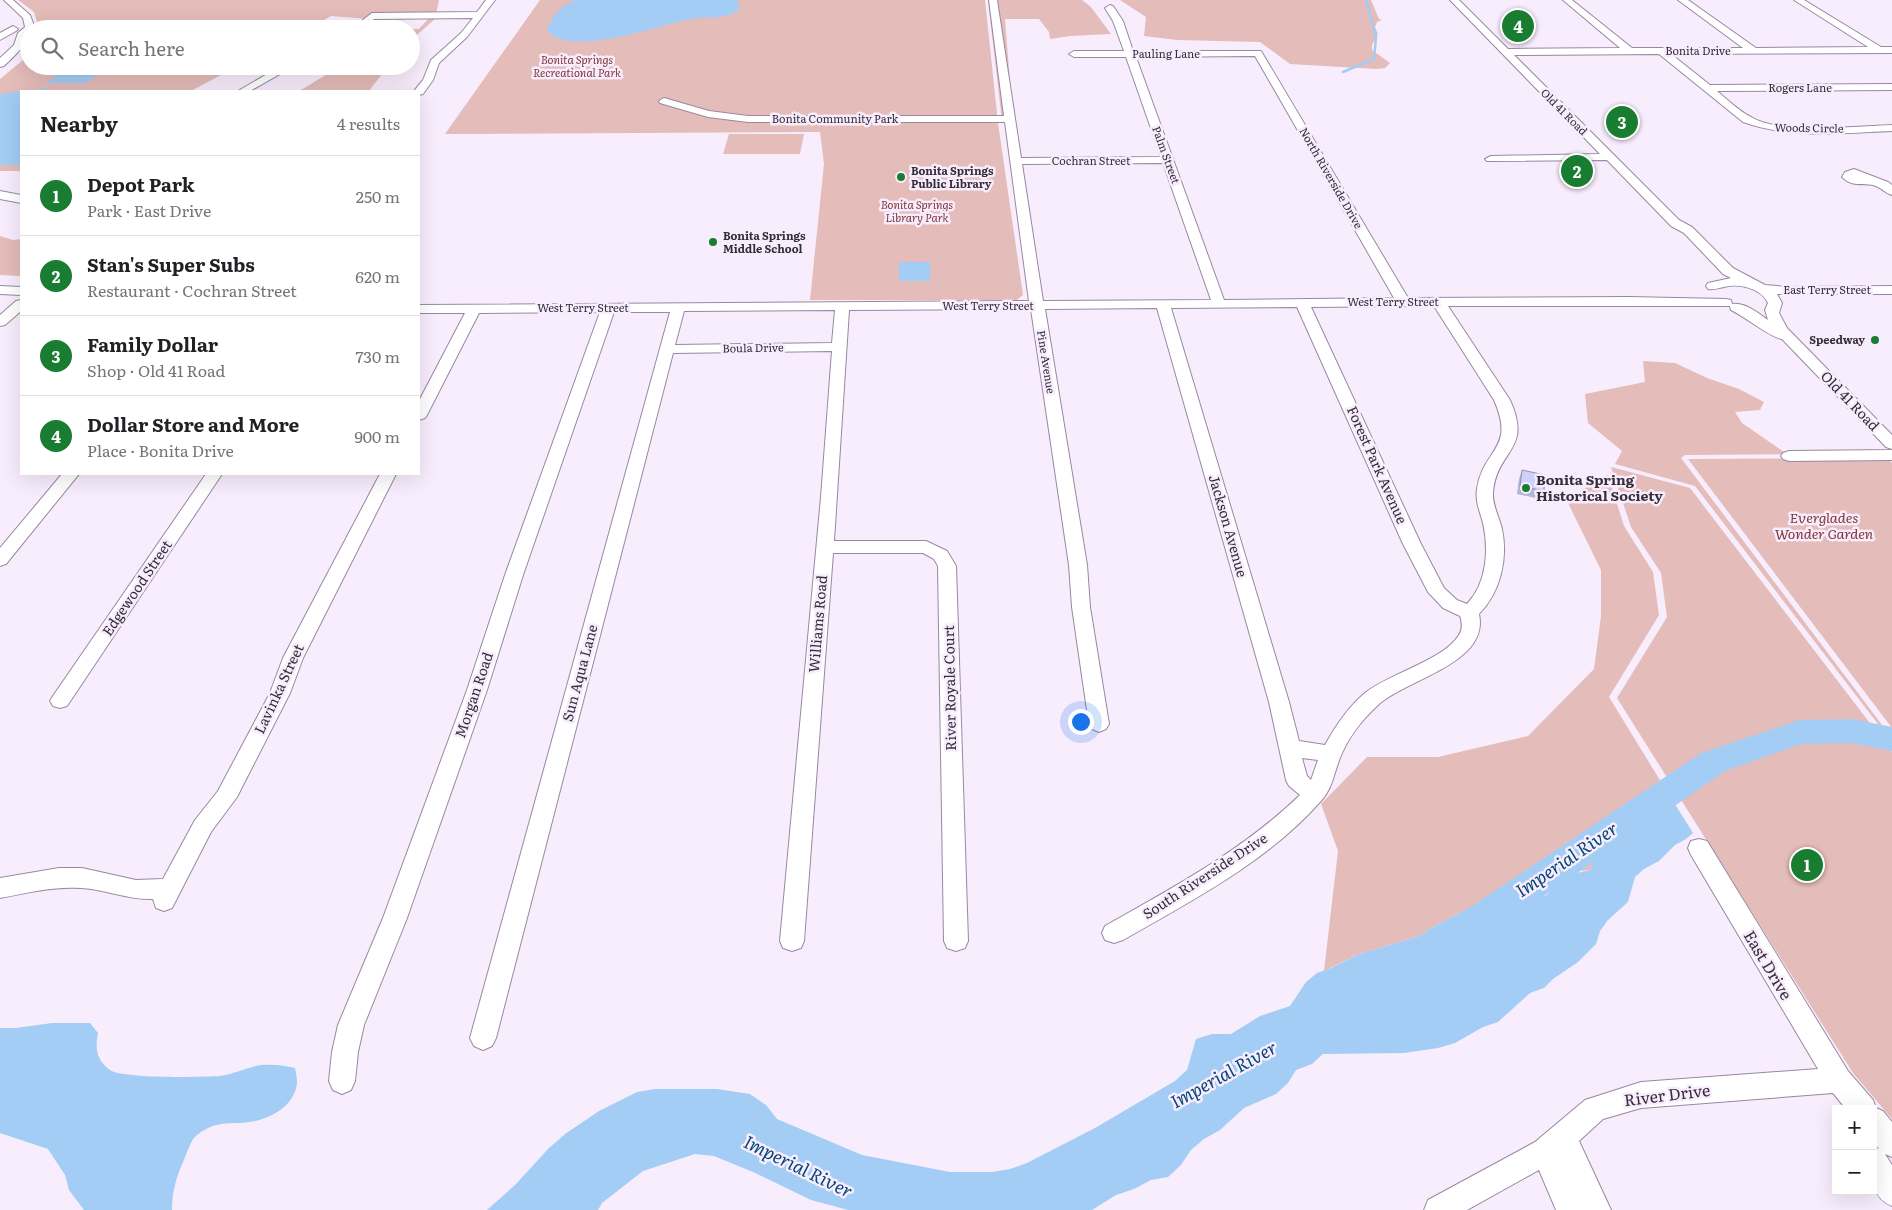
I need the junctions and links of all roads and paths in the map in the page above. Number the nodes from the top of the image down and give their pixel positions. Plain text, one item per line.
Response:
1 (8, 0) edge
2 (491, 0) edge
3 (993, 0) edge
4 (1454, 0) edge
5 (1567, 0) edge
6 (1682, 0) edge
7 (1798, 0) edge
8 (1110, 8) dead end
9 (479, 15) junction
10 (372, 16) joint
11 (28, 20) edge
12 (367, 20) edge
13 (13, 29) dead end
14 (0, 37) edge
15 (20, 39) edge
16 (18, 46) junction
17 (0, 48) edge
18 (1880, 50) junction
19 (1892, 50) edge
20 (1630, 51) junction
21 (1661, 51) junction
22 (1754, 51) junction
23 (1505, 52) junction
24 (1258, 53) joint
25 (1074, 54) dead end
26 (1130, 54) junction
27 (20, 58) edge
28 (0, 64) edge
29 (0, 74) edge
30 (272, 75) edge
31 (1892, 87) edge
32 (1707, 88) junction
33 (245, 90) edge
34 (420, 91) edge
35 (664, 101) dead end
36 (1008, 119) junction
37 (1892, 128) edge
38 (1609, 157) junction
39 (1491, 159) dead end
40 (1168, 160) junction
41 (1015, 161) junction
42 (1872, 181) dead end
43 (1892, 191) edge
44 (0, 195) edge
45 (20, 200) edge
46 (1675, 223) junction
47 (1711, 280) junction
48 (1758, 287) junction
49 (0, 290) edge
50 (1892, 290) edge
51 (20, 291) edge
52 (1892, 301) edge
53 (1403, 302) junction
54 (1438, 302) junction
55 (1557, 302) junction
56 (1302, 303) junction
57 (1163, 304) junction
58 (1219, 304) junction
59 (1773, 304) junction
60 (20, 305) edge
61 (1037, 305) junction
62 (1731, 305) junction
63 (842, 306) junction
64 (678, 307) junction
65 (608, 308) junction
66 (420, 309) edge
67 (474, 309) junction
68 (0, 322) edge
69 (839, 347) junction
70 (667, 349) junction
71 (1808, 358) junction
72 (420, 413) edge
73 (1892, 444) edge
74 (1892, 455) edge
75 (1789, 456) dead end
76 (70, 475) edge
77 (213, 475) edge
78 (387, 475) edge
79 (824, 547) junction
80 (0, 560) edge
81 (1469, 612) junction
82 (60, 701) dead end
83 (1099, 724) dead end
84 (1291, 748) junction
85 (1331, 754) junction
86 (1314, 795) junction
87 (1699, 848) dead end
88 (0, 888) edge
89 (167, 895) joint
90 (1114, 933) dead end
91 (792, 941) dead end
92 (956, 941) dead end
93 (483, 1038) dead end
94 (1838, 1080) junction
95 (342, 1081) dead end
96 (1848, 1105) edge
97 (1860, 1105) edge
98 (1877, 1125) edge
99 (1892, 1143) edge
100 (1554, 1144) junction
101 (1877, 1167) edge
102 (1892, 1192) edge
103 (1438, 1210) edge
104 (1571, 1210) edge
105 (1597, 1210) edge

1 - 11 street
2 - 9 street
3 - 36 street, Pine Avenue
4 - 23 street, Old 41 Road
5 - 20 street
6 - 22 street
7 - 18 street
8 - 26 street, Palm Street
9 - 10 street
9 - 34 street
10 - 12 street
13 - 14 street
15 - 16 street
16 - 17 street
16 - 28 street
18 - 19 street, Bonita Drive
18 - 22 street, Bonita Drive
20 - 21 street, Bonita Drive
20 - 23 street, Bonita Drive
21 - 22 street, Bonita Drive
21 - 32 street, Woods Circle
23 - 38 street, Old 41 Road
24 - 26 street, Pauling Lane
24 - 53 street, North Riverside Drive
25 - 26 street, Pauling Lane
26 - 40 street, Palm Street
27 - 29 street
30 - 33 street
31 - 32 street, Rogers Lane
32 - 37 street, Woods Circle
35 - 36 street, Bonita Community Park
36 - 41 street, Pine Avenue
38 - 39 street
38 - 46 street, Old 41 Road
40 - 41 street, Cochran Street
40 - 58 street, Palm Street
41 - 61 street, Pine Avenue
42 - 43 street
44 - 45 street
46 - 47 street, Old 41 Road
46 - 48 street, Old 41 Road
47 - 48 street, West Terry Street
47 - 55 street, West Terry Street
47 - 62 street, Old 41 Road
48 - 50 street, East Terry Street
48 - 59 street, Old 41 Road
49 - 51 street
52 - 59 street, East Terry Street
53 - 54 street, West Terry Street
53 - 56 street, West Terry Street
54 - 55 street, West Terry Street
54 - 81 street
55 - 62 street, West Terry Street
56 - 58 street, West Terry Street
56 - 81 street, Forest Park Avenue
57 - 58 street, West Terry Street
57 - 61 street, West Terry Street
57 - 84 street, Jackson Avenue
59 - 62 street, East Terry Street
59 - 71 street, Old 41 Road
60 - 68 street
61 - 63 street, West Terry Street
61 - 83 street, Pine Avenue
62 - 71 street, Old 41 Road
63 - 64 street, West Terry Street
63 - 69 street, Williams Road
64 - 65 street, West Terry Street
64 - 70 street, Sun Aqua Lane
65 - 67 street, West Terry Street
65 - 95 street, Morgan Road
66 - 67 street, West Terry Street
67 - 72 street
69 - 70 street, Boula Drive
69 - 79 street, Williams Road
70 - 93 street, Sun Aqua Lane
71 - 73 street, Old 41 Road
74 - 75 street
76 - 80 street
77 - 82 street, Edgewood Street
78 - 89 street, Lavinka Street
79 - 91 street, Williams Road
79 - 92 street, River Royale Court
81 - 85 street, South Riverside Drive
84 - 85 street
84 - 86 street, Jackson Avenue
85 - 86 street, South Riverside Drive
86 - 90 street, South Riverside Drive
87 - 94 street, East Drive
88 - 89 street
94 - 96 street, East Drive
94 - 97 street, East Drive
94 - 100 street, River Drive
98 - 99 street
100 - 103 street, River Drive
100 - 104 street
100 - 105 street
101 - 102 street

